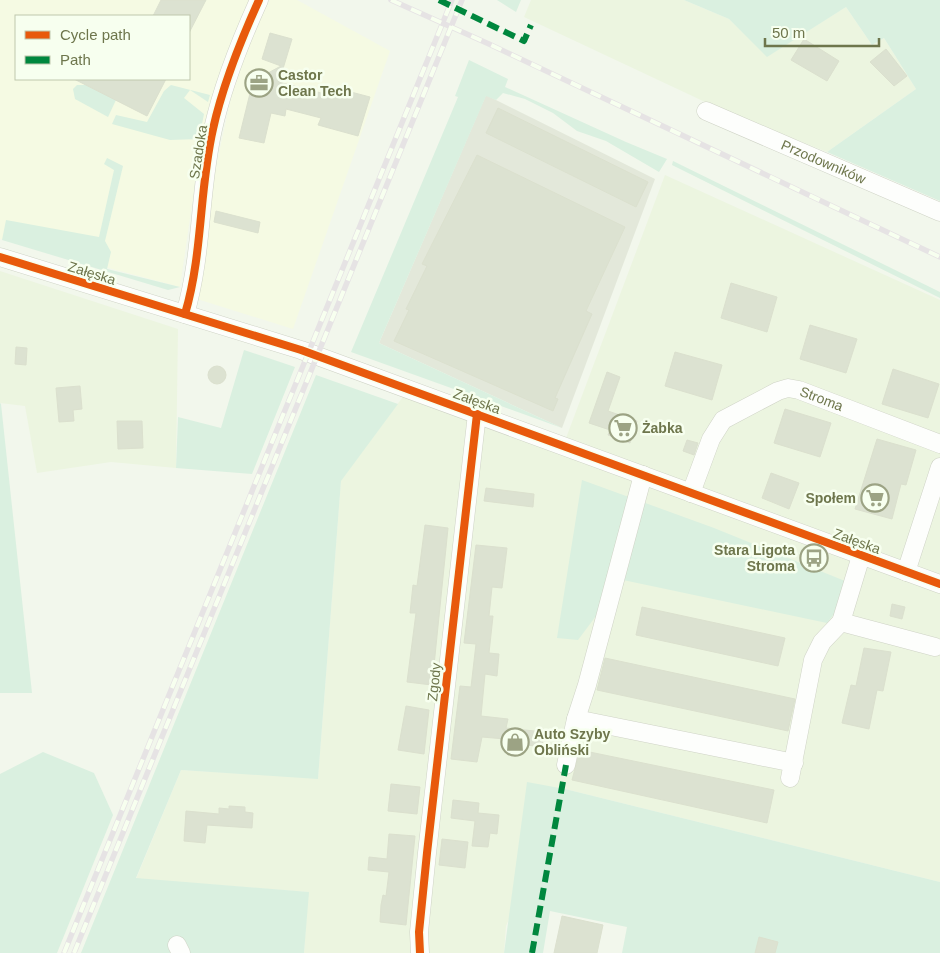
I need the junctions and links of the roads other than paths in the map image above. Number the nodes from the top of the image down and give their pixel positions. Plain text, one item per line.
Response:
1 (259, 0) edge
2 (706, 111) dead end
3 (940, 212) edge
4 (0, 257) edge
5 (185, 314) junction
6 (477, 414) junction
7 (940, 444) edge
8 (940, 467) edge
9 (643, 475) junction
10 (691, 493) junction
11 (861, 556) junction
12 (906, 572) junction
13 (940, 584) edge
14 (842, 622) junction
15 (934, 647) dead end
16 (576, 719) junction
17 (566, 765) dead end
18 (420, 953) edge

1 - 5 street, Szadoka
2 - 3 street, Przodowników
4 - 5 street, Załęska
5 - 6 street, Załęska
6 - 9 street, Załęska
6 - 18 street, Zgody
7 - 10 street, Stroma
8 - 12 street
9 - 10 street, Załęska
9 - 16 street
10 - 11 street, Załęska
11 - 12 street, Załęska
11 - 14 street, Załęska
12 - 13 street, Załęska
14 - 15 street
14 - 16 street, Załęska
16 - 17 street

